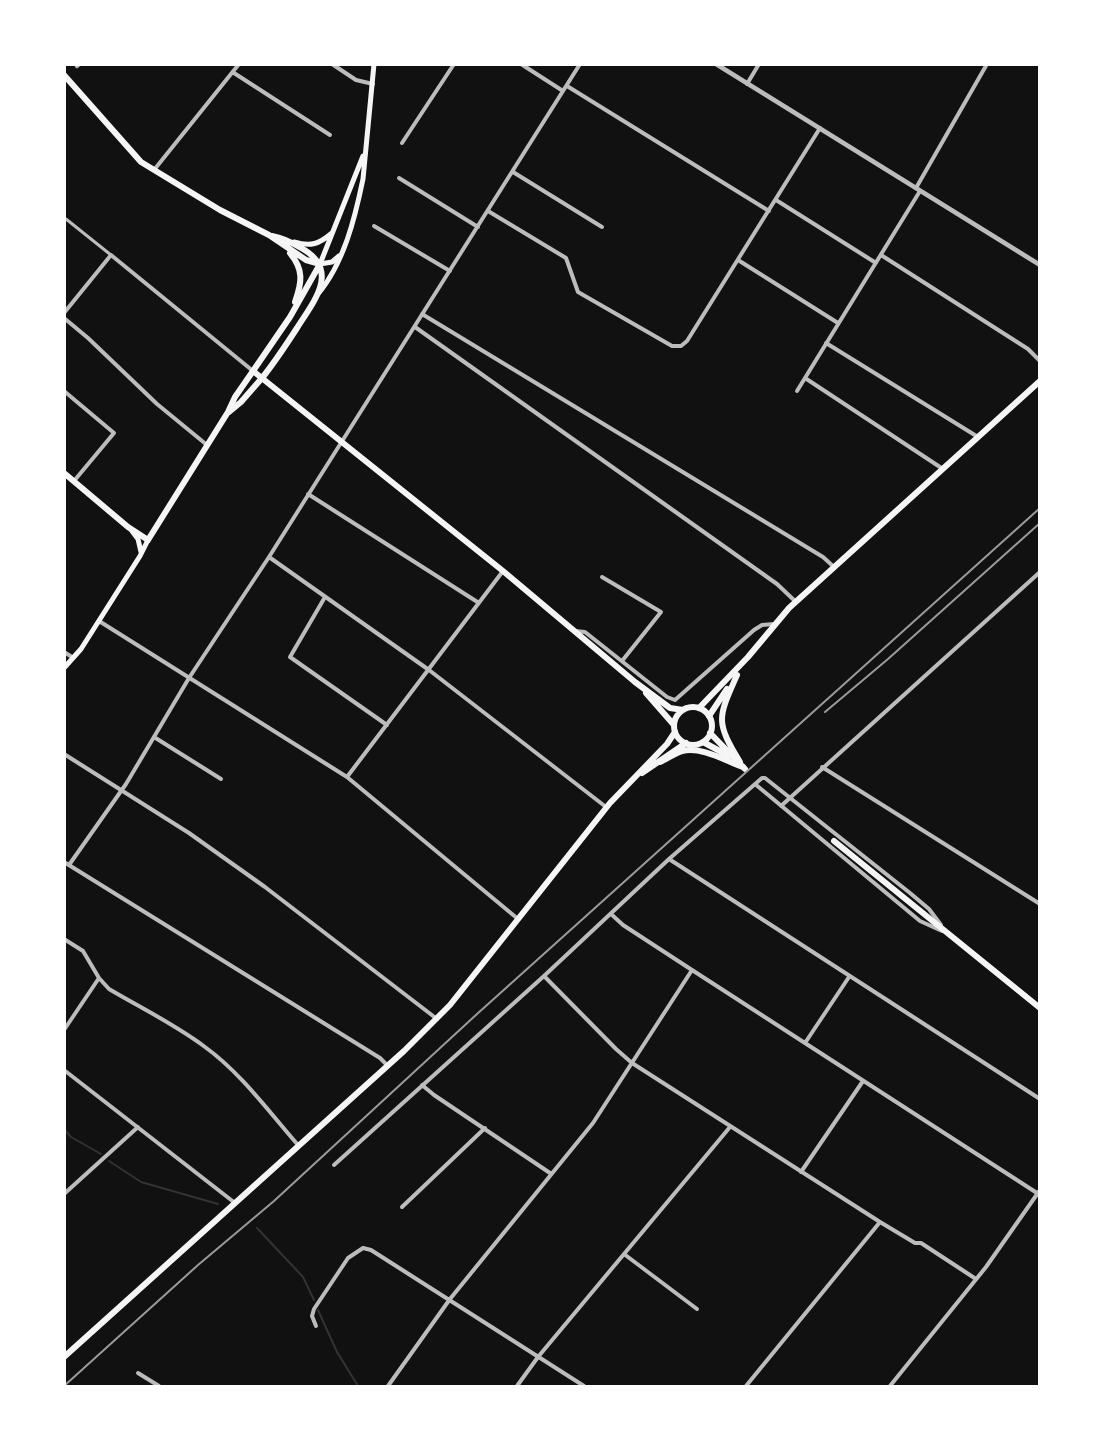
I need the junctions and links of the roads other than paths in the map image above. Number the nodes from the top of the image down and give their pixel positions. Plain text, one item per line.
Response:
1 (239, 64) edge
2 (332, 64) edge
3 (374, 64) edge
4 (454, 64) edge
5 (521, 64) edge
6 (580, 64) edge
7 (716, 64) edge
8 (759, 64) edge
9 (987, 64) edge
10 (234, 73) junction
11 (65, 76) edge
12 (373, 84) junction
13 (747, 84) junction
14 (567, 86) junction
15 (563, 91) junction
16 (820, 128) junction
17 (330, 135) dead end
18 (402, 143) dead end
19 (365, 152) junction
20 (154, 170) junction
21 (513, 172) junction
22 (399, 178) dead end
23 (918, 189) junction
24 (776, 200) junction
25 (769, 211) junction
26 (488, 212) junction
27 (65, 219) edge
28 (374, 226) dead end
29 (478, 227) junction
30 (602, 227) dead end
31 (333, 232) junction
32 (269, 235) junction
33 (289, 241) junction
34 (286, 248) junction
35 (111, 255) junction
36 (340, 255) junction
37 (881, 255) junction
38 (738, 260) junction
39 (876, 263) junction
40 (320, 264) junction
41 (1040, 265) edge
42 (450, 271) junction
43 (317, 296) junction
44 (64, 313) edge
45 (422, 314) junction
46 (290, 317) junction
47 (64, 318) edge
48 (838, 323) junction
49 (415, 327) junction
50 (826, 344) junction
51 (1040, 361) edge
52 (254, 371) junction
53 (262, 378) junction
54 (805, 378) junction
55 (1040, 381) edge
56 (64, 391) edge
57 (797, 391) dead end
58 (228, 412) junction
59 (978, 437) junction
60 (342, 441) junction
61 (207, 445) junction
62 (943, 469) junction
63 (64, 473) edge
64 (74, 481) junction
65 (308, 494) junction
66 (131, 530) junction
67 (148, 540) junction
68 (141, 553) junction
69 (269, 557) junction
70 (834, 567) junction
71 (503, 571) junction
72 (1040, 572) edge
73 (602, 577) dead end
74 (325, 597) junction
75 (796, 602) junction
76 (480, 603) junction
77 (99, 621) junction
78 (774, 624) junction
79 (574, 631) junction
80 (64, 652) edge
81 (72, 657) junction
82 (748, 657) junction
83 (622, 661) junction
84 (64, 668) edge
85 (429, 670) junction
86 (737, 675) junction
87 (189, 678) junction
88 (635, 682) junction
89 (699, 708) junction
90 (683, 710) junction
91 (709, 716) junction
92 (387, 725) junction
93 (675, 728) junction
94 (710, 733) junction
95 (154, 737) junction
96 (703, 742) junction
97 (686, 743) junction
98 (64, 754) edge
99 (736, 760) junction
100 (660, 762) junction
101 (822, 767) junction
102 (744, 768) junction
103 (347, 777) junction
104 (636, 777) junction
105 (221, 778) dead end
106 (755, 784) junction
107 (121, 790) junction
108 (790, 796) junction
109 (781, 806) junction
110 (606, 808) junction
111 (834, 841) dead end
112 (669, 859) junction
113 (64, 862) edge
114 (69, 865) junction
115 (1040, 904) edge
116 (611, 914) junction
117 (519, 920) junction
118 (945, 931) junction
119 (64, 939) edge
120 (692, 970) junction
121 (544, 976) junction
122 (849, 977) junction
123 (99, 978) junction
124 (1040, 1008) edge
125 (437, 1019) junction
126 (64, 1030) edge
127 (805, 1043) junction
128 (632, 1063) junction
129 (388, 1066) junction
130 (64, 1070) edge
131 (863, 1081) junction
132 (422, 1085) junction
133 (1040, 1099) edge
134 (138, 1127) junction
135 (730, 1127) junction
136 (484, 1128) junction
137 (299, 1146) junction
138 (334, 1165) dead end
139 (801, 1172) junction
140 (550, 1173) junction
141 (1038, 1191) edge
142 (64, 1194) edge
143 (235, 1203) junction
144 (402, 1207) dead end
145 (880, 1222) junction
146 (624, 1254) junction
147 (976, 1279) junction
148 (450, 1299) junction
149 (697, 1310) dead end
150 (316, 1326) dead end
151 (64, 1357) edge
152 (538, 1357) junction
153 (138, 1373) dead end
154 (159, 1386) edge
155 (388, 1386) edge
156 (517, 1386) edge
157 (584, 1386) edge
158 (746, 1386) edge
159 (890, 1386) edge

1 - 10 street
2 - 12 street
3 - 12 main road
4 - 18 street
5 - 15 street
6 - 14 street
7 - 13 street
8 - 13 street
9 - 23 street
10 - 17 street
10 - 20 street
11 - 20 main road
12 - 19 main road
13 - 16 street
14 - 15 street
14 - 25 street
15 - 21 street
16 - 23 street
16 - 24 street
19 - 31 main road
19 - 36 main road
20 - 32 main road
21 - 26 street
21 - 30 street
22 - 29 street
23 - 37 street
23 - 41 street
24 - 25 street
24 - 39 street
25 - 38 street
26 - 29 street
26 - 38 street
27 - 35 street
28 - 42 street
29 - 42 street
31 - 33 main road
31 - 40 main road
32 - 33 main road
32 - 34 main road
33 - 40 main road
34 - 40 main road
34 - 46 main road
35 - 44 street
35 - 52 street
36 - 40 main road
36 - 43 main road
37 - 39 street
37 - 51 street
38 - 48 street
39 - 48 street
40 - 43 main road
40 - 46 main road
42 - 45 street
43 - 53 main road
45 - 49 street
45 - 70 street
46 - 52 main road
47 - 61 street
48 - 50 street
49 - 60 street
49 - 75 street
50 - 54 street
50 - 59 street
52 - 53 main road
52 - 58 main road
53 - 58 main road
53 - 60 main road
54 - 57 street
54 - 62 street
55 - 59 main road
56 - 64 street
58 - 61 main road
59 - 62 main road
60 - 65 street
60 - 71 main road
61 - 67 main road
62 - 70 main road
63 - 64 main road
64 - 66 main road
65 - 69 street
65 - 76 street
66 - 67 main road
66 - 68 main road
67 - 68 main road
68 - 77 main road
69 - 74 street
69 - 87 street
70 - 75 main road
71 - 76 street
71 - 79 main road
72 - 101 street
73 - 83 street
74 - 85 street
74 - 92 street
75 - 78 main road
76 - 85 street
77 - 81 main road
77 - 87 street
78 - 82 main road
78 - 83 street
79 - 83 street
79 - 88 main road
80 - 81 street
81 - 84 main road
82 - 86 main road
82 - 89 main road
85 - 92 street
85 - 110 street
86 - 91 main road
86 - 102 main road
87 - 95 street
87 - 103 street
88 - 90 main road
88 - 93 main road
89 - 90 main road
89 - 91 main road
90 - 93 main road
91 - 94 main road
92 - 103 street
93 - 97 main road
93 - 104 main road
94 - 96 main road
94 - 99 main road
95 - 105 street
95 - 107 street
96 - 97 main road
96 - 99 main road
97 - 100 main road
98 - 107 street
99 - 102 main road
100 - 102 main road
100 - 104 main road
101 - 108 street
101 - 115 street
103 - 117 street
104 - 110 main road
106 - 108 street
106 - 109 street
106 - 112 street
107 - 114 street
107 - 125 street
108 - 109 street
108 - 118 street
109 - 118 street
110 - 117 main road
111 - 118 main road
112 - 116 street
112 - 122 street
113 - 114 street
114 - 129 street
116 - 120 street
116 - 121 street
117 - 125 main road
118 - 124 main road
119 - 123 street
120 - 127 street
120 - 128 street
121 - 128 street
121 - 132 street
122 - 127 street
122 - 133 street
123 - 126 street
123 - 137 street
125 - 129 main road
127 - 131 street
128 - 135 street
128 - 140 street
129 - 137 main road
130 - 134 street
131 - 139 street
131 - 141 street
132 - 136 street
132 - 138 street
134 - 142 street
134 - 143 street
135 - 139 street
135 - 146 street
136 - 140 street
136 - 144 street
137 - 143 main road
139 - 145 street
140 - 148 street
141 - 147 street
143 - 151 main road
145 - 147 street
145 - 158 street
146 - 149 street
146 - 152 street
147 - 159 street
148 - 150 street
148 - 152 street
148 - 155 street
152 - 156 street
152 - 157 street
153 - 154 street

